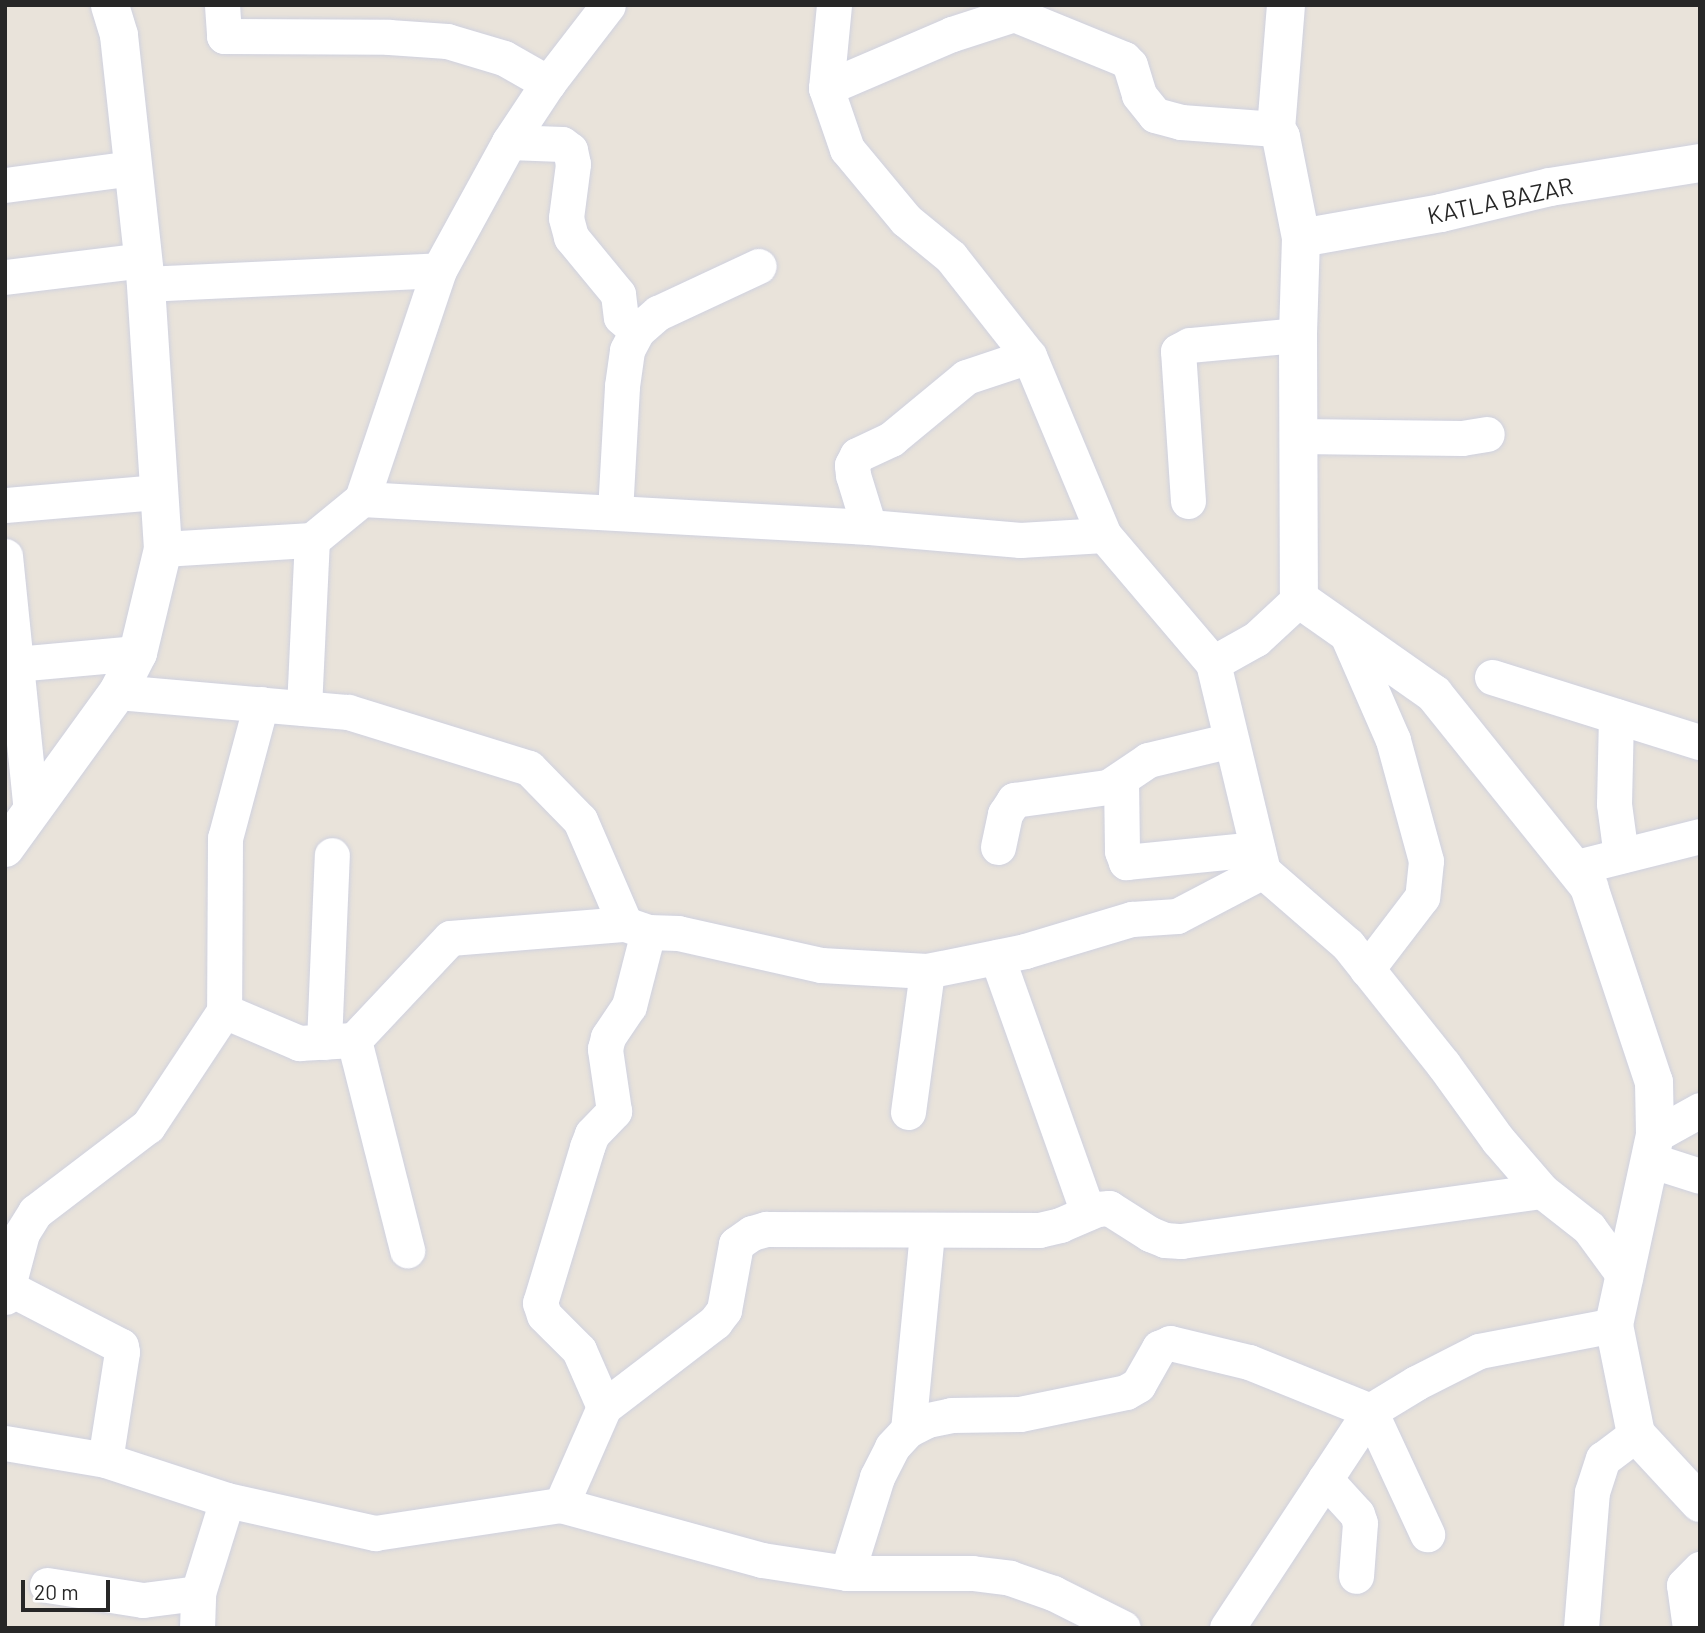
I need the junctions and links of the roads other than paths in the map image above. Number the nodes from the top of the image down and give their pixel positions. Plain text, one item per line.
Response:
1 (110, 5) edge
2 (222, 5) edge
3 (608, 5) edge
4 (834, 5) edge
5 (1286, 5) edge
6 (1013, 10) edge
7 (548, 83) junction
8 (826, 88) junction
9 (1276, 129) junction
10 (509, 142) junction
11 (1700, 163) edge
12 (132, 168) junction
13 (5, 185) edge
14 (1301, 238) junction
15 (759, 266) dead end
16 (439, 270) junction
17 (144, 272) junction
18 (5, 277) edge
19 (637, 331) junction
20 (1298, 335) junction
21 (1030, 356) junction
22 (1487, 433) dead end
23 (1297, 436) junction
24 (158, 492) junction
25 (362, 499) junction
26 (1188, 501) dead end
27 (5, 505) edge
28 (615, 512) junction
29 (869, 527) junction
30 (1104, 535) junction
31 (312, 540) junction
32 (163, 549) junction
33 (5, 556) edge
34 (1298, 599) junction
35 (1345, 630) junction
36 (138, 653) junction
37 (1213, 663) junction
38 (10, 664) edge
39 (1492, 677) dead end
40 (118, 692) junction
41 (261, 704) junction
42 (304, 708) junction
43 (1616, 716) junction
44 (1231, 740) junction
45 (1700, 742) edge
46 (1121, 779) junction
47 (31, 811) junction
48 (1700, 836) edge
49 (998, 846) dead end
50 (5, 848) edge
51 (332, 855) dead end
52 (1621, 856) junction
53 (1260, 860) junction
54 (1573, 868) junction
55 (636, 928) junction
56 (997, 957) junction
57 (1367, 969) junction
58 (927, 971) junction
59 (224, 1011) junction
60 (339, 1041) junction
61 (1700, 1110) edge
62 (908, 1112) dead end
63 (1653, 1147) junction
64 (1700, 1176) edge
65 (1542, 1191) junction
66 (1088, 1212) junction
67 (927, 1232) junction
68 (407, 1250) dead end
69 (1625, 1277) junction
70 (6, 1292) edge
71 (1614, 1325) junction
72 (604, 1407) junction
73 (1370, 1411) junction
74 (908, 1430) junction
75 (1636, 1434) junction
76 (5, 1443) edge
77 (105, 1460) junction
78 (1325, 1479) junction
79 (227, 1500) junction
80 (1700, 1503) edge
81 (561, 1505) junction
82 (1427, 1534) dead end
83 (1700, 1569) edge
84 (847, 1573) junction
85 (1356, 1576) dead end
86 (47, 1586) dead end
87 (198, 1593) junction
88 (126, 1613) edge
89 (197, 1628) edge
90 (1123, 1628) edge
91 (1227, 1628) edge
92 (1580, 1628) edge
93 (1690, 1628) edge

1 - 12 street
2 - 7 street
3 - 7 street
4 - 8 street
5 - 9 street
6 - 8 street
6 - 9 street
7 - 10 street
8 - 21 street
9 - 14 street
10 - 16 street
10 - 19 street
11 - 14 street, KATLA BAZAR
12 - 13 street
12 - 17 street
14 - 20 street
15 - 19 street
16 - 17 street
16 - 25 street
17 - 18 street
17 - 24 street
19 - 28 street
20 - 23 street
20 - 26 street
21 - 29 street
21 - 30 street
22 - 23 street
23 - 34 street
24 - 27 street
24 - 32 street
25 - 28 street
25 - 31 street
28 - 29 street
29 - 30 street
30 - 37 street
31 - 32 street
31 - 42 street
32 - 36 street
33 - 38 street
34 - 35 street
34 - 37 street
35 - 54 street
35 - 57 street
36 - 38 street
36 - 40 street
37 - 44 street
38 - 47 street
39 - 43 street
40 - 41 street
40 - 47 street
41 - 42 street
41 - 59 street
42 - 55 street
43 - 45 street
43 - 52 street
44 - 46 street
44 - 53 street
46 - 49 street
46 - 53 street
47 - 50 street
48 - 52 street
51 - 60 street
52 - 54 street
53 - 56 street
53 - 57 street
54 - 63 street
55 - 58 street
55 - 60 street
55 - 72 street
56 - 58 street
56 - 66 street
57 - 65 street
58 - 62 street
59 - 60 street
59 - 70 street
60 - 68 street
61 - 63 street
63 - 64 street
63 - 69 street
65 - 66 street
65 - 69 street
66 - 67 street
67 - 72 street
67 - 74 street
69 - 71 street
70 - 77 street
71 - 73 street
71 - 75 street
72 - 81 street
73 - 74 street
73 - 78 street
73 - 82 street
74 - 84 street
75 - 80 street
75 - 92 street
76 - 77 street
77 - 79 street
78 - 85 street
78 - 91 street
79 - 81 street
79 - 87 street
81 - 84 street
83 - 93 street
84 - 90 street
86 - 88 street
87 - 88 street
87 - 89 street

